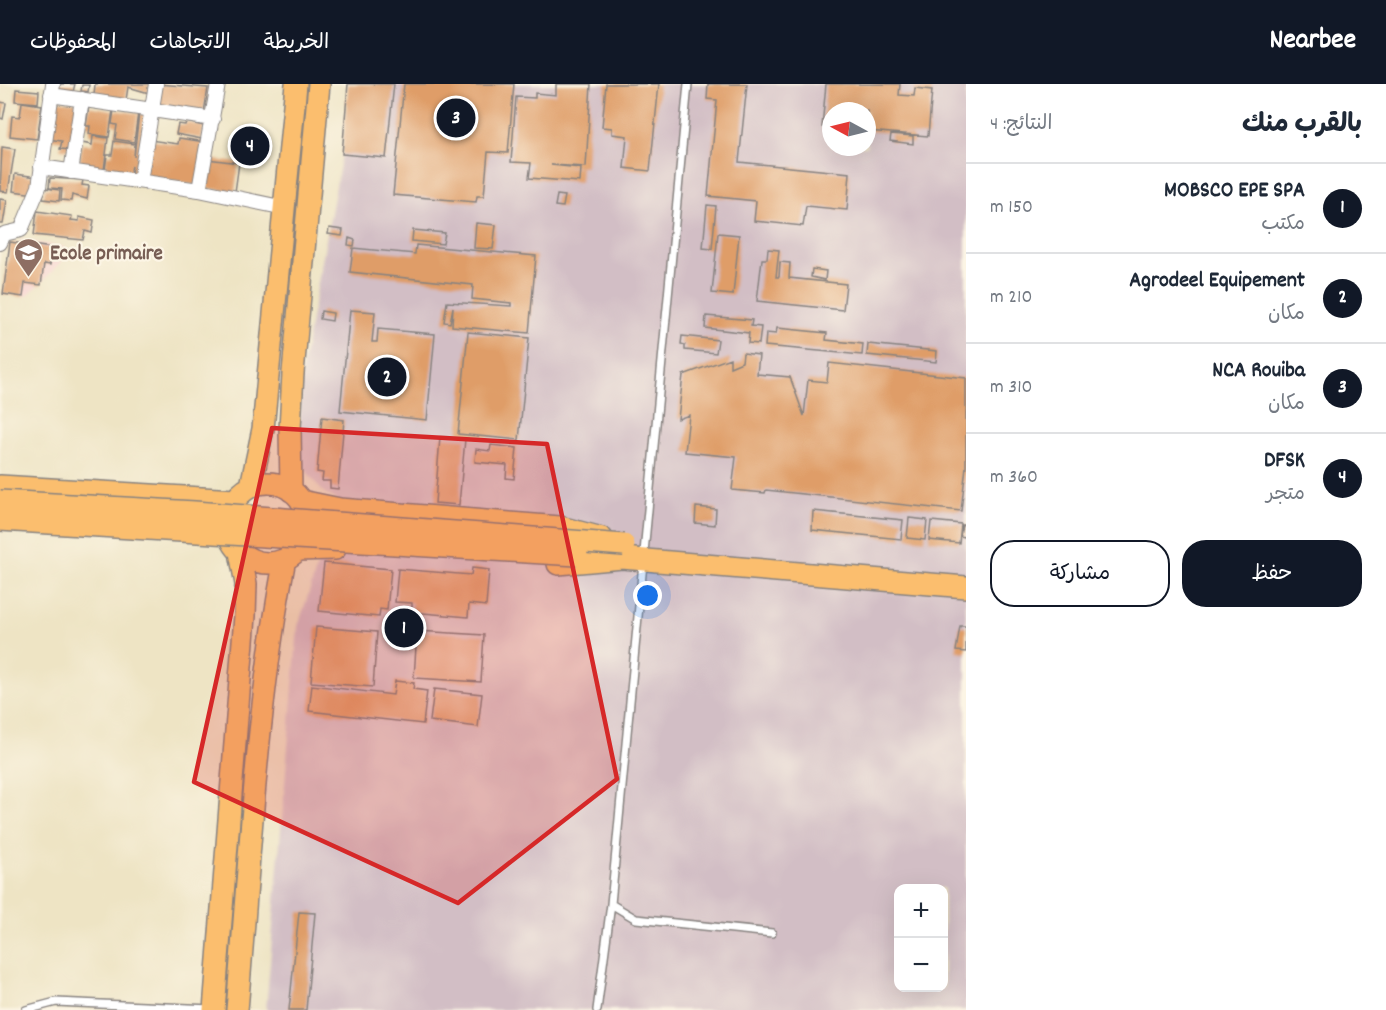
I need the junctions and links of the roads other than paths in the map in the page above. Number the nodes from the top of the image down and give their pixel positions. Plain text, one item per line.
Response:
1 (156, 84) edge
2 (218, 84) edge
3 (296, 84) edge
4 (320, 84) edge
5 (688, 84) edge
6 (52, 89) edge
7 (82, 99) junction
8 (153, 108) junction
9 (213, 119) junction
10 (41, 167) junction
11 (71, 172) junction
12 (140, 181) junction
13 (199, 190) junction
14 (285, 208) junction
15 (0, 243) edge
16 (0, 486) edge
17 (251, 486) junction
18 (296, 496) junction
19 (235, 500) junction
20 (0, 501) edge
21 (0, 520) edge
22 (0, 529) edge
23 (236, 548) junction
24 (623, 551) junction
25 (645, 553) junction
26 (291, 555) junction
27 (966, 575) edge
28 (966, 587) edge
29 (610, 904) junction
30 (772, 933) dead end
31 (26, 1010) edge
32 (214, 1010) edge
33 (237, 1010) edge
34 (597, 1010) edge

1 - 8 street
2 - 9 street
3 - 14 highway
4 - 18 highway
5 - 25 lane
6 - 7 street
6 - 10 street
7 - 8 street
7 - 11 street
8 - 9 street
8 - 12 street
9 - 13 street
10 - 11 street
10 - 15 street
11 - 12 street
12 - 13 street
13 - 14 street
14 - 17 highway
16 - 19 highway
17 - 18 highway
17 - 19 highway
18 - 24 highway
18 - 26 highway
19 - 23 highway
20 - 24 highway, bridge
21 - 24 highway, bridge
22 - 23 highway
23 - 26 highway
23 - 32 highway
24 - 25 highway
24 - 26 highway
25 - 27 highway
25 - 28 highway
25 - 29 lane
26 - 33 highway
29 - 30 lane
29 - 34 lane
31 - 32 lane

